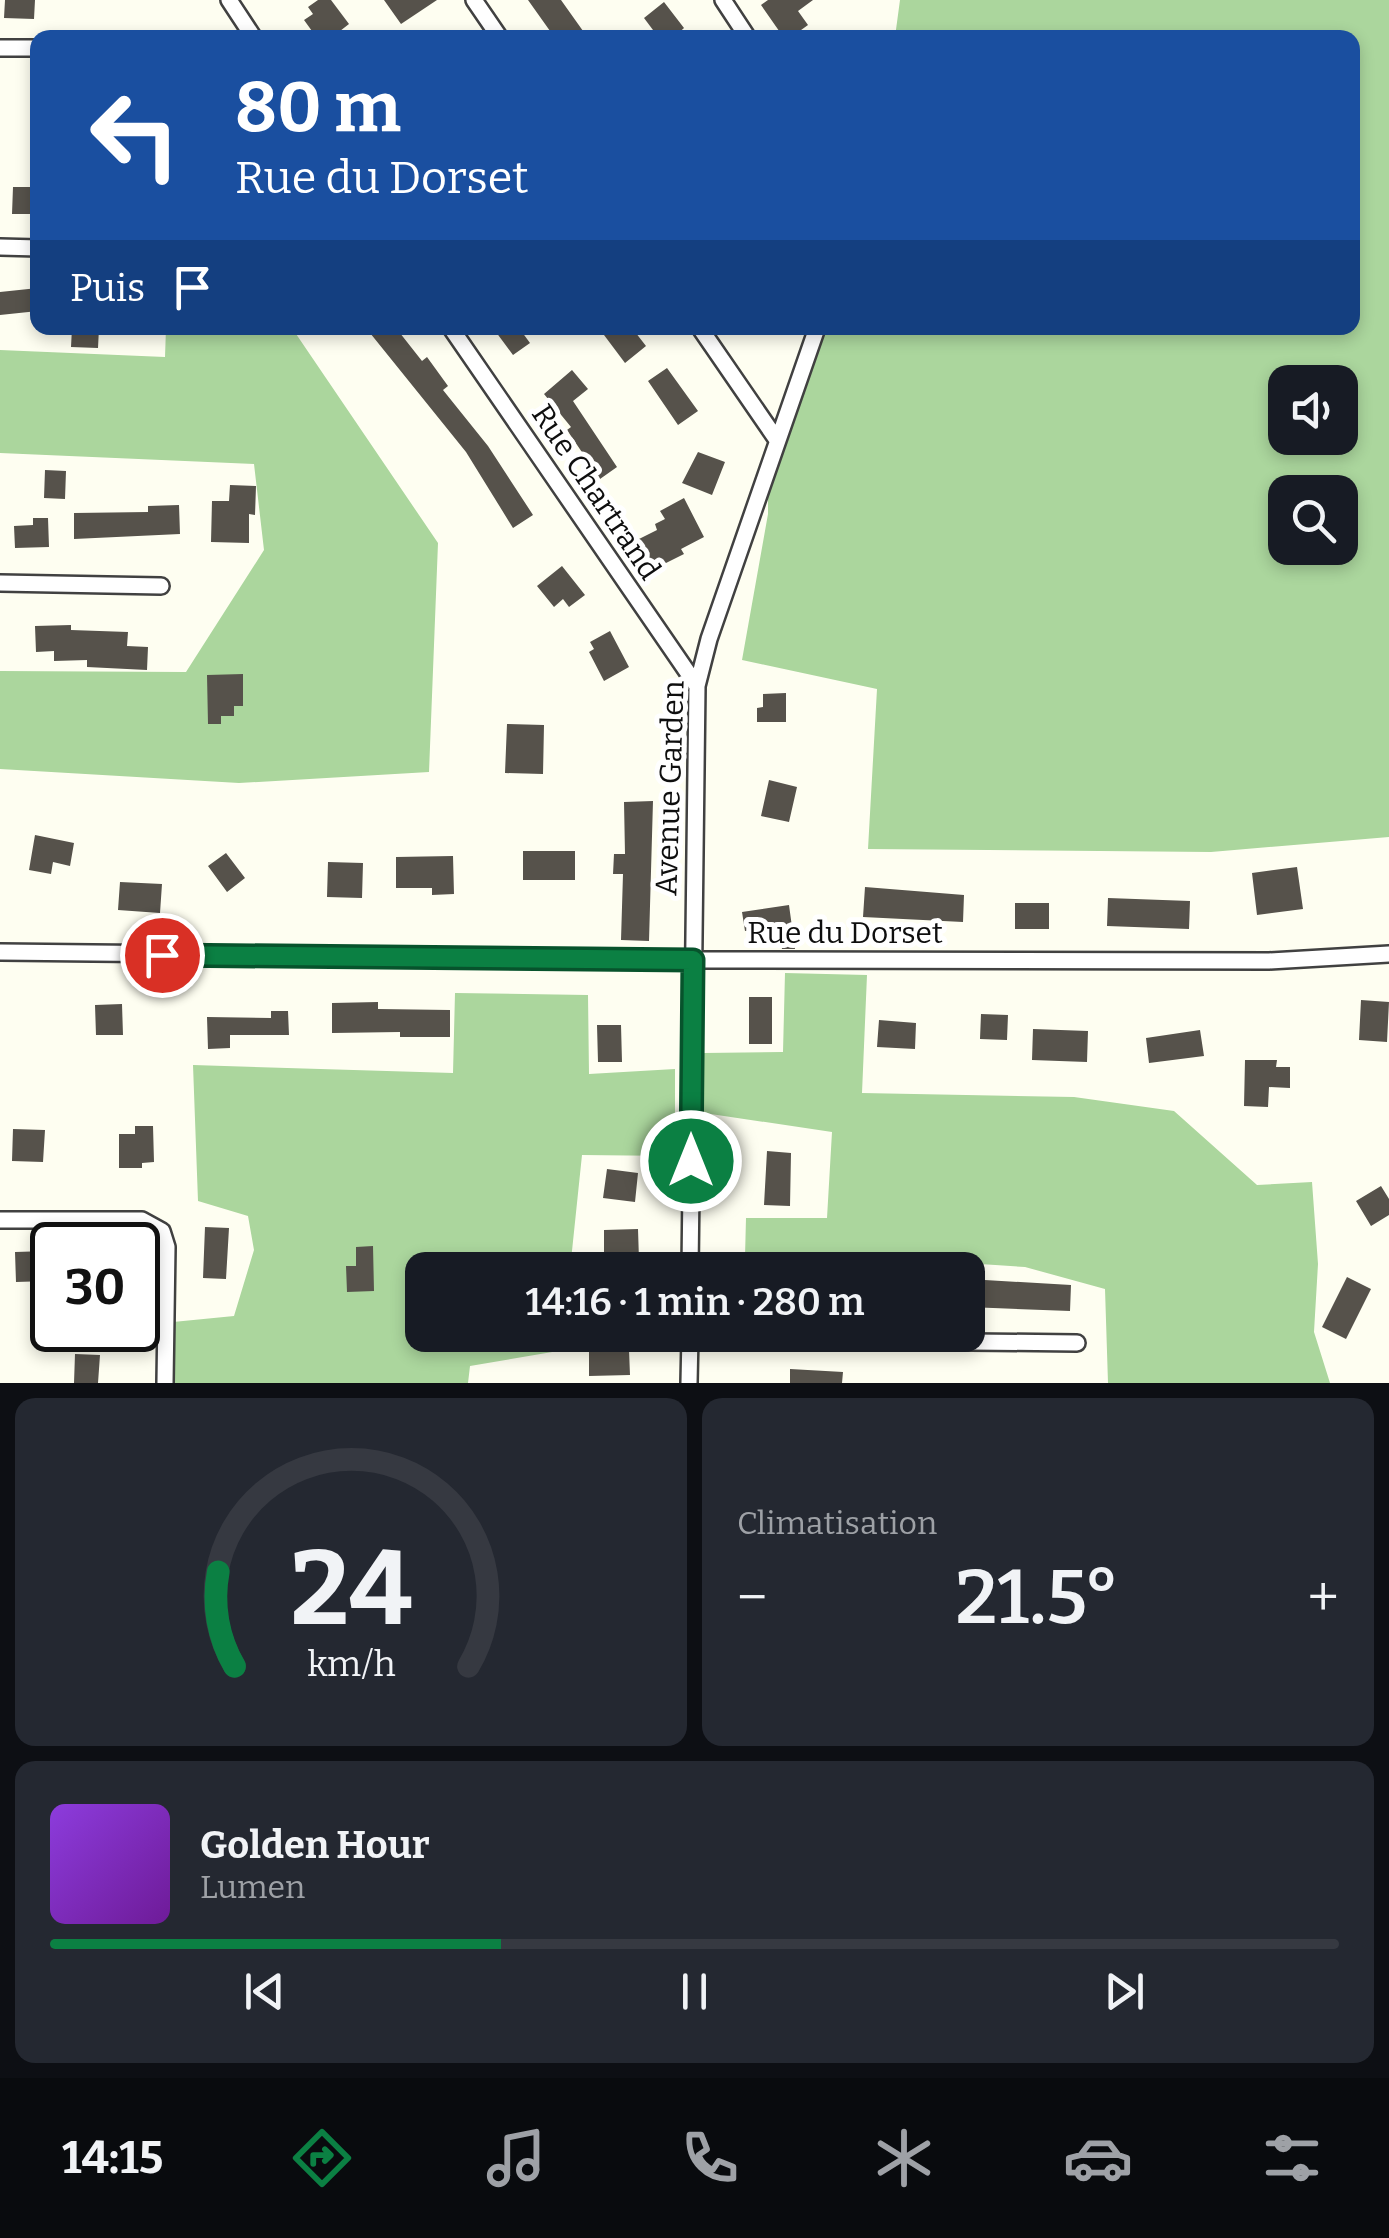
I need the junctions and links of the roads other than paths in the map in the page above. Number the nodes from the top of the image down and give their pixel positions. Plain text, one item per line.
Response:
1 (228, 0) edge
2 (474, 0) edge
3 (723, 0) edge
4 (249, 30) edge
5 (495, 30) edge
6 (743, 30) edge
7 (0, 48) edge
8 (30, 48) edge
9 (0, 247) edge
10 (30, 248) edge
11 (456, 335) edge
12 (705, 335) edge
13 (814, 335) edge
14 (777, 440) junction
15 (0, 584) edge
16 (161, 586) dead end
17 (696, 686) junction
18 (0, 952) edge
19 (1389, 954) edge
20 (693, 960) junction
21 (0, 1220) edge
22 (690, 1252) edge
23 (985, 1342) edge
24 (1077, 1343) dead end
25 (690, 1352) edge
26 (165, 1383) edge
27 (689, 1383) edge

1 - 4 street
2 - 5 street
3 - 6 street
7 - 8 street
9 - 10 street
11 - 17 street, Rue Chartrand
12 - 14 street
13 - 14 street, Avenue Garden
14 - 17 street, Avenue Garden
15 - 16 street
17 - 20 street, Avenue Garden
18 - 20 street, Rue du Dorset
19 - 20 street, Rue du Dorset
20 - 22 street, Avenue Garden
21 - 26 street
23 - 24 street
25 - 27 street

